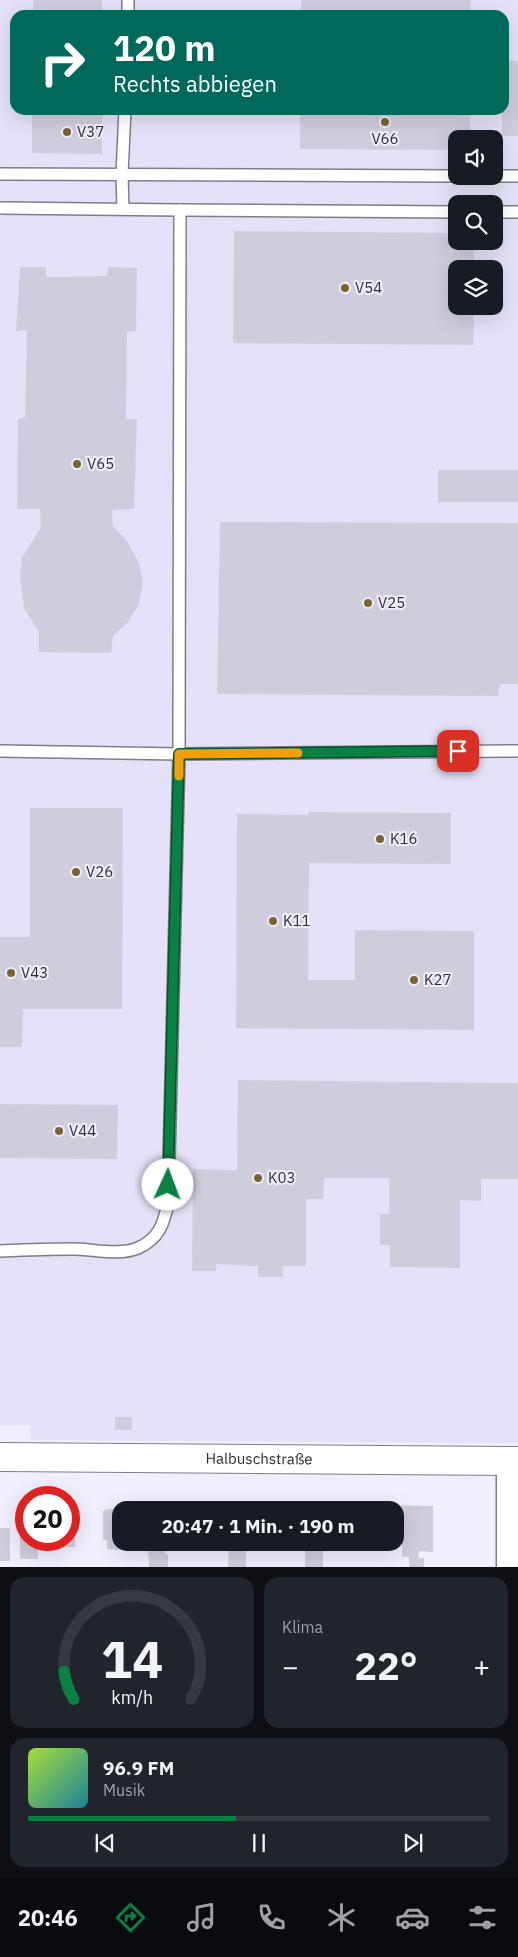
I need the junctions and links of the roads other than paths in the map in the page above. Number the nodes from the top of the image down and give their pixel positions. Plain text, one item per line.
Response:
1 (125, 115) edge
2 (0, 174) edge
3 (122, 174) junction
4 (448, 176) edge
5 (503, 176) edge
6 (518, 176) edge
7 (0, 208) edge
8 (123, 209) junction
9 (180, 210) junction
10 (448, 212) edge
11 (503, 212) edge
12 (518, 212) edge
13 (0, 751) edge
14 (518, 751) edge
15 (179, 754) junction
16 (0, 1251) edge
17 (0, 1458) edge
18 (513, 1461) edge
19 (508, 1567) edge

1 - 3 lane
2 - 3 lane
3 - 4 lane
3 - 8 lane
5 - 6 lane
7 - 8 lane
8 - 9 lane
9 - 10 lane
9 - 15 lane
11 - 12 lane
13 - 15 lane
14 - 15 lane
15 - 16 lane
17 - 18 street, Halbuschstraße
18 - 19 street

